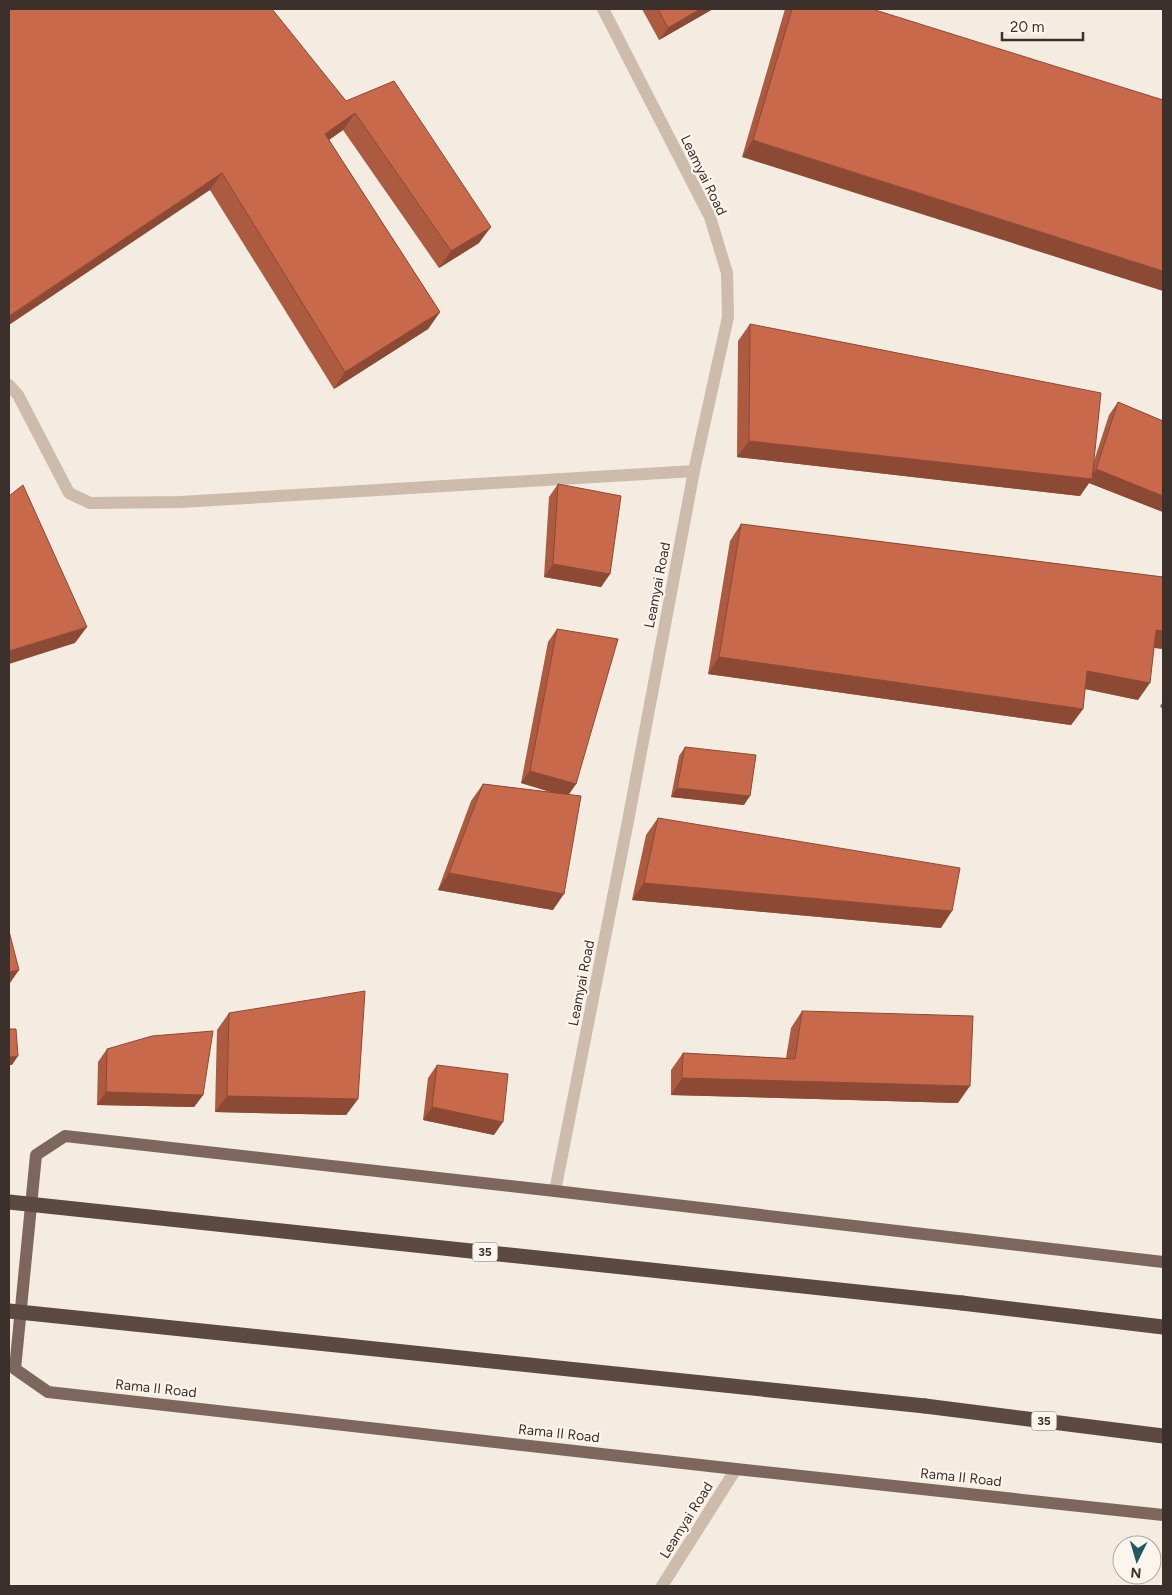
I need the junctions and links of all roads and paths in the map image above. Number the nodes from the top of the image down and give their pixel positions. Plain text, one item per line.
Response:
1 (603, 9) edge
2 (9, 385) edge
3 (694, 471) junction
4 (555, 1191) junction
5 (9, 1202) edge
6 (1163, 1262) edge
7 (9, 1311) edge
8 (1163, 1327) edge
9 (1163, 1436) edge
10 (736, 1469) junction
11 (1163, 1515) edge
12 (662, 1586) edge

1 - 3 street, Leamyai Road
2 - 3 street
3 - 4 street, Leamyai Road
4 - 6 main road, Rama II Road
4 - 10 main road, Rama II Road
5 - 8 highway, 35, bridge
7 - 9 highway, 35, bridge
10 - 11 main road, Rama II Road
10 - 12 street, Leamyai Road

